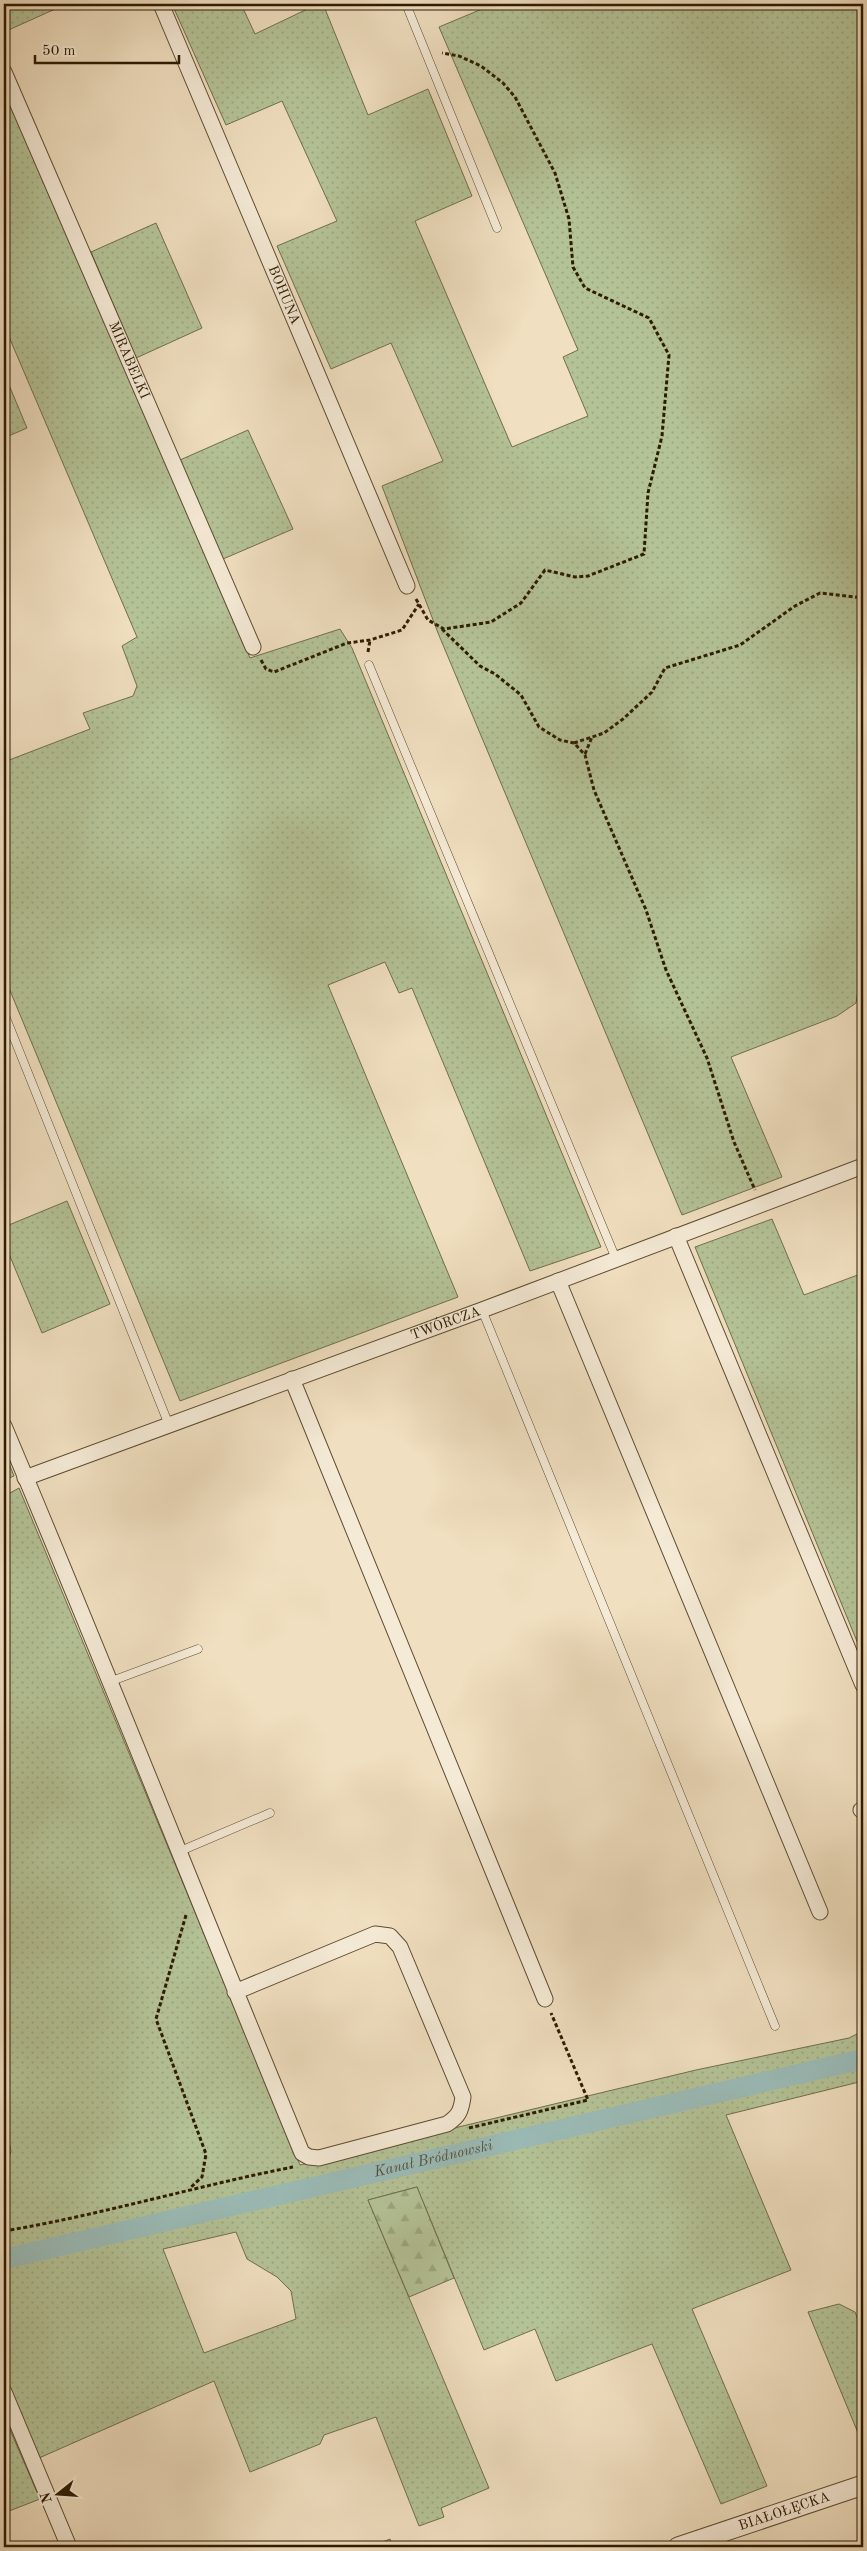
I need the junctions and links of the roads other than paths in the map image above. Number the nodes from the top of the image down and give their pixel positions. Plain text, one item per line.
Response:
1 (161, 4) edge
2 (406, 4) edge
3 (4, 72) edge
4 (497, 228) dead end
5 (407, 586) road end
6 (253, 647) road end
7 (368, 665) dead end
8 (4, 1013) edge
9 (863, 1166) edge
10 (676, 1236) junction
11 (616, 1259) junction
12 (558, 1281) junction
13 (482, 1310) junction
14 (292, 1379) junction
15 (169, 1425) junction
16 (4, 1426) edge
17 (26, 1478) junction
18 (198, 1649) dead end
19 (108, 1682) junction
20 (863, 1685) edge
21 (270, 1813) dead end
22 (178, 1852) junction
23 (820, 1912) dead end
24 (235, 1992) junction
25 (545, 1999) road end
26 (775, 2026) dead end
27 (4, 2392) edge
28 (863, 2485) edge
29 (685, 2546) edge
30 (70, 2547) edge

1 - 5 street, BOHUNA
2 - 4 lane
3 - 6 street, MIRABELKI
7 - 11 lane
8 - 15 lane
9 - 10 street, TWÓRCZA
10 - 11 street, TWÓRCZA
10 - 20 street
11 - 12 street, TWÓRCZA
12 - 13 street, TWÓRCZA
12 - 23 street
13 - 14 street, TWÓRCZA
13 - 26 lane
14 - 15 street, TWÓRCZA
14 - 25 street
15 - 17 street, TWÓRCZA
16 - 17 street
17 - 19 street
18 - 19 lane
19 - 22 street
21 - 22 lane
22 - 24 street
24 - 24 street
27 - 30 street
28 - 29 street, BIAŁOŁĘCKA

